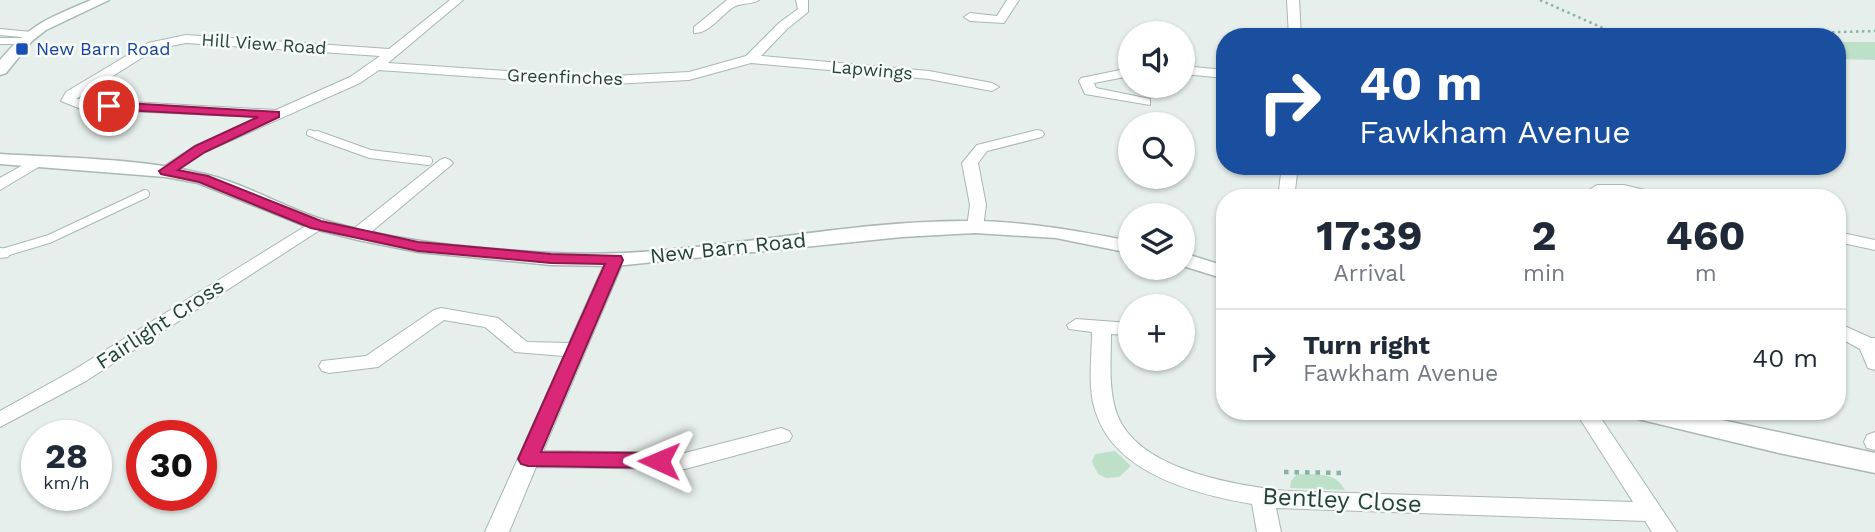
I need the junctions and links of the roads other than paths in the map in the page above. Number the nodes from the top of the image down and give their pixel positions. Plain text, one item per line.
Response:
1 (102, 0) edge
2 (457, 0) edge
3 (753, 0) edge
4 (802, 0) edge
5 (1013, 0) edge
6 (1293, 0) edge
7 (438, 6) edge
8 (970, 17) dead end
9 (1295, 28) edge
10 (698, 30) dead end
11 (0, 32) edge
12 (28, 38) junction
13 (0, 41) edge
14 (391, 52) junction
15 (751, 60) junction
16 (376, 66) junction
17 (0, 70) edge
18 (1195, 71) edge
19 (1216, 73) edge
20 (1118, 74) edge
21 (992, 87) dead end
22 (1118, 97) edge
23 (1124, 98) edge
24 (1145, 102) dead end
25 (275, 114) junction
26 (310, 133) dead end
27 (1037, 134) dead end
28 (0, 159) edge
29 (37, 162) junction
30 (445, 163) joint
31 (166, 171) junction
32 (0, 185) edge
33 (145, 194) dead end
34 (317, 224) junction
35 (975, 227) junction
36 (358, 234) junction
37 (1846, 239) edge
38 (1118, 245) edge
39 (1875, 245) edge
40 (1, 253) edge
41 (615, 260) junction
42 (1195, 263) edge
43 (1216, 271) edge
44 (1076, 325) dead end
45 (1101, 327) junction
46 (1118, 328) edge
47 (1846, 334) edge
48 (575, 350) junction
49 (1873, 351) edge
50 (329, 366) dead end
51 (0, 420) edge
52 (1591, 420) edge
53 (1678, 420) edge
54 (781, 436) dead end
55 (528, 459) junction
56 (1875, 463) edge
57 (1262, 498) junction
58 (1652, 512) junction
59 (497, 532) edge
60 (1269, 532) edge
61 (1665, 532) edge

1 - 12 street
2 - 7 street
3 - 10 street
4 - 15 street
5 - 8 street
6 - 9 street
7 - 14 street
11 - 12 lane
12 - 13 lane
12 - 17 street
14 - 16 street
14 - 25 street, Hill View Road
15 - 16 street, Greenfinches
15 - 21 street, Lapwings
16 - 25 street
18 - 19 street
20 - 22 street
23 - 24 street
25 - 31 street
26 - 30 lane
27 - 35 street
28 - 29 street, New Barn Road
29 - 31 street, New Barn Road
29 - 32 street
30 - 36 street
31 - 34 street, New Barn Road
33 - 40 lane
34 - 36 street, New Barn Road
34 - 51 street, Fairlight Cross
35 - 38 street, New Barn Road
35 - 41 street, New Barn Road
36 - 41 street, New Barn Road
37 - 39 street
41 - 48 street
42 - 43 street
44 - 45 street
45 - 46 street
45 - 57 street, Bentley Close
47 - 49 street
48 - 50 street
48 - 55 street
52 - 58 street
53 - 56 street
54 - 55 street
55 - 59 street
57 - 58 street, Bentley Close
57 - 60 street
58 - 61 street

